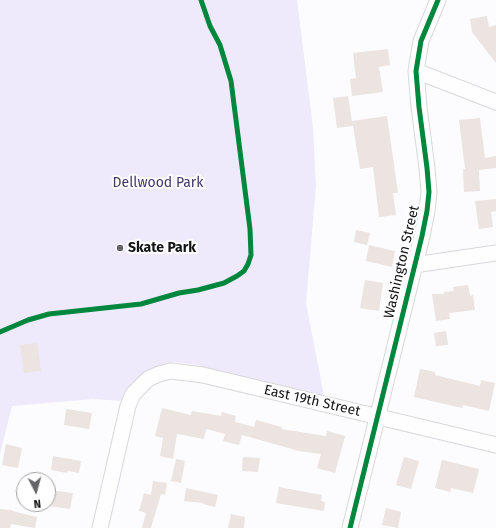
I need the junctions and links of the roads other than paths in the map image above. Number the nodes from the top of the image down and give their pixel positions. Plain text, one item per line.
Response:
1 (438, 0) edge
2 (416, 71) junction
3 (496, 102) edge
4 (496, 253) edge
5 (414, 265) junction
6 (378, 416) junction
7 (496, 445) edge
8 (100, 528) edge
9 (350, 528) edge

1 - 2 street, Washington Street
2 - 3 street
2 - 5 street, Washington Street
4 - 5 street
5 - 6 street, Washington Street
6 - 7 street, East 19th Street
6 - 8 street, East 19th Street
6 - 9 street, Washington Street

